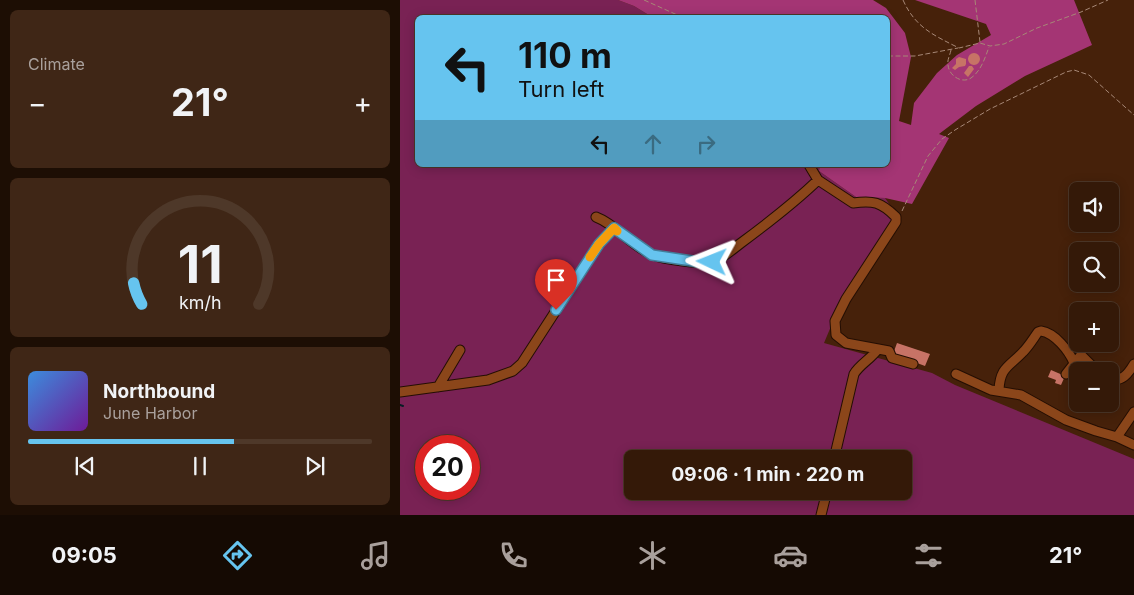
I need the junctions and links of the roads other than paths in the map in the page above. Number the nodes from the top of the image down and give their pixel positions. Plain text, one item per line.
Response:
1 (810, 167) edge
2 (818, 180) junction
3 (596, 217) dead end
4 (614, 228) junction
5 (460, 350) dead end
6 (878, 350) junction
7 (1073, 362) edge
8 (1075, 362) edge
9 (1088, 362) edge
10 (912, 364) dead end
11 (1134, 364) edge
12 (1069, 370) edge
13 (956, 374) dead end
14 (1066, 374) dead end
15 (1119, 380) edge
16 (438, 387) junction
17 (999, 390) junction
18 (400, 392) edge
19 (1134, 412) edge
20 (1117, 437) junction
21 (1134, 445) edge
22 (836, 450) edge
23 (825, 500) edge
24 (821, 515) edge

1 - 2 street
2 - 4 street
2 - 6 street
3 - 4 street
4 - 16 street
5 - 16 street
6 - 10 street
6 - 22 street
7 - 17 street
8 - 9 street
11 - 15 street
12 - 14 street
13 - 17 street
16 - 18 street
17 - 20 street
19 - 20 street
20 - 21 street
23 - 24 street

